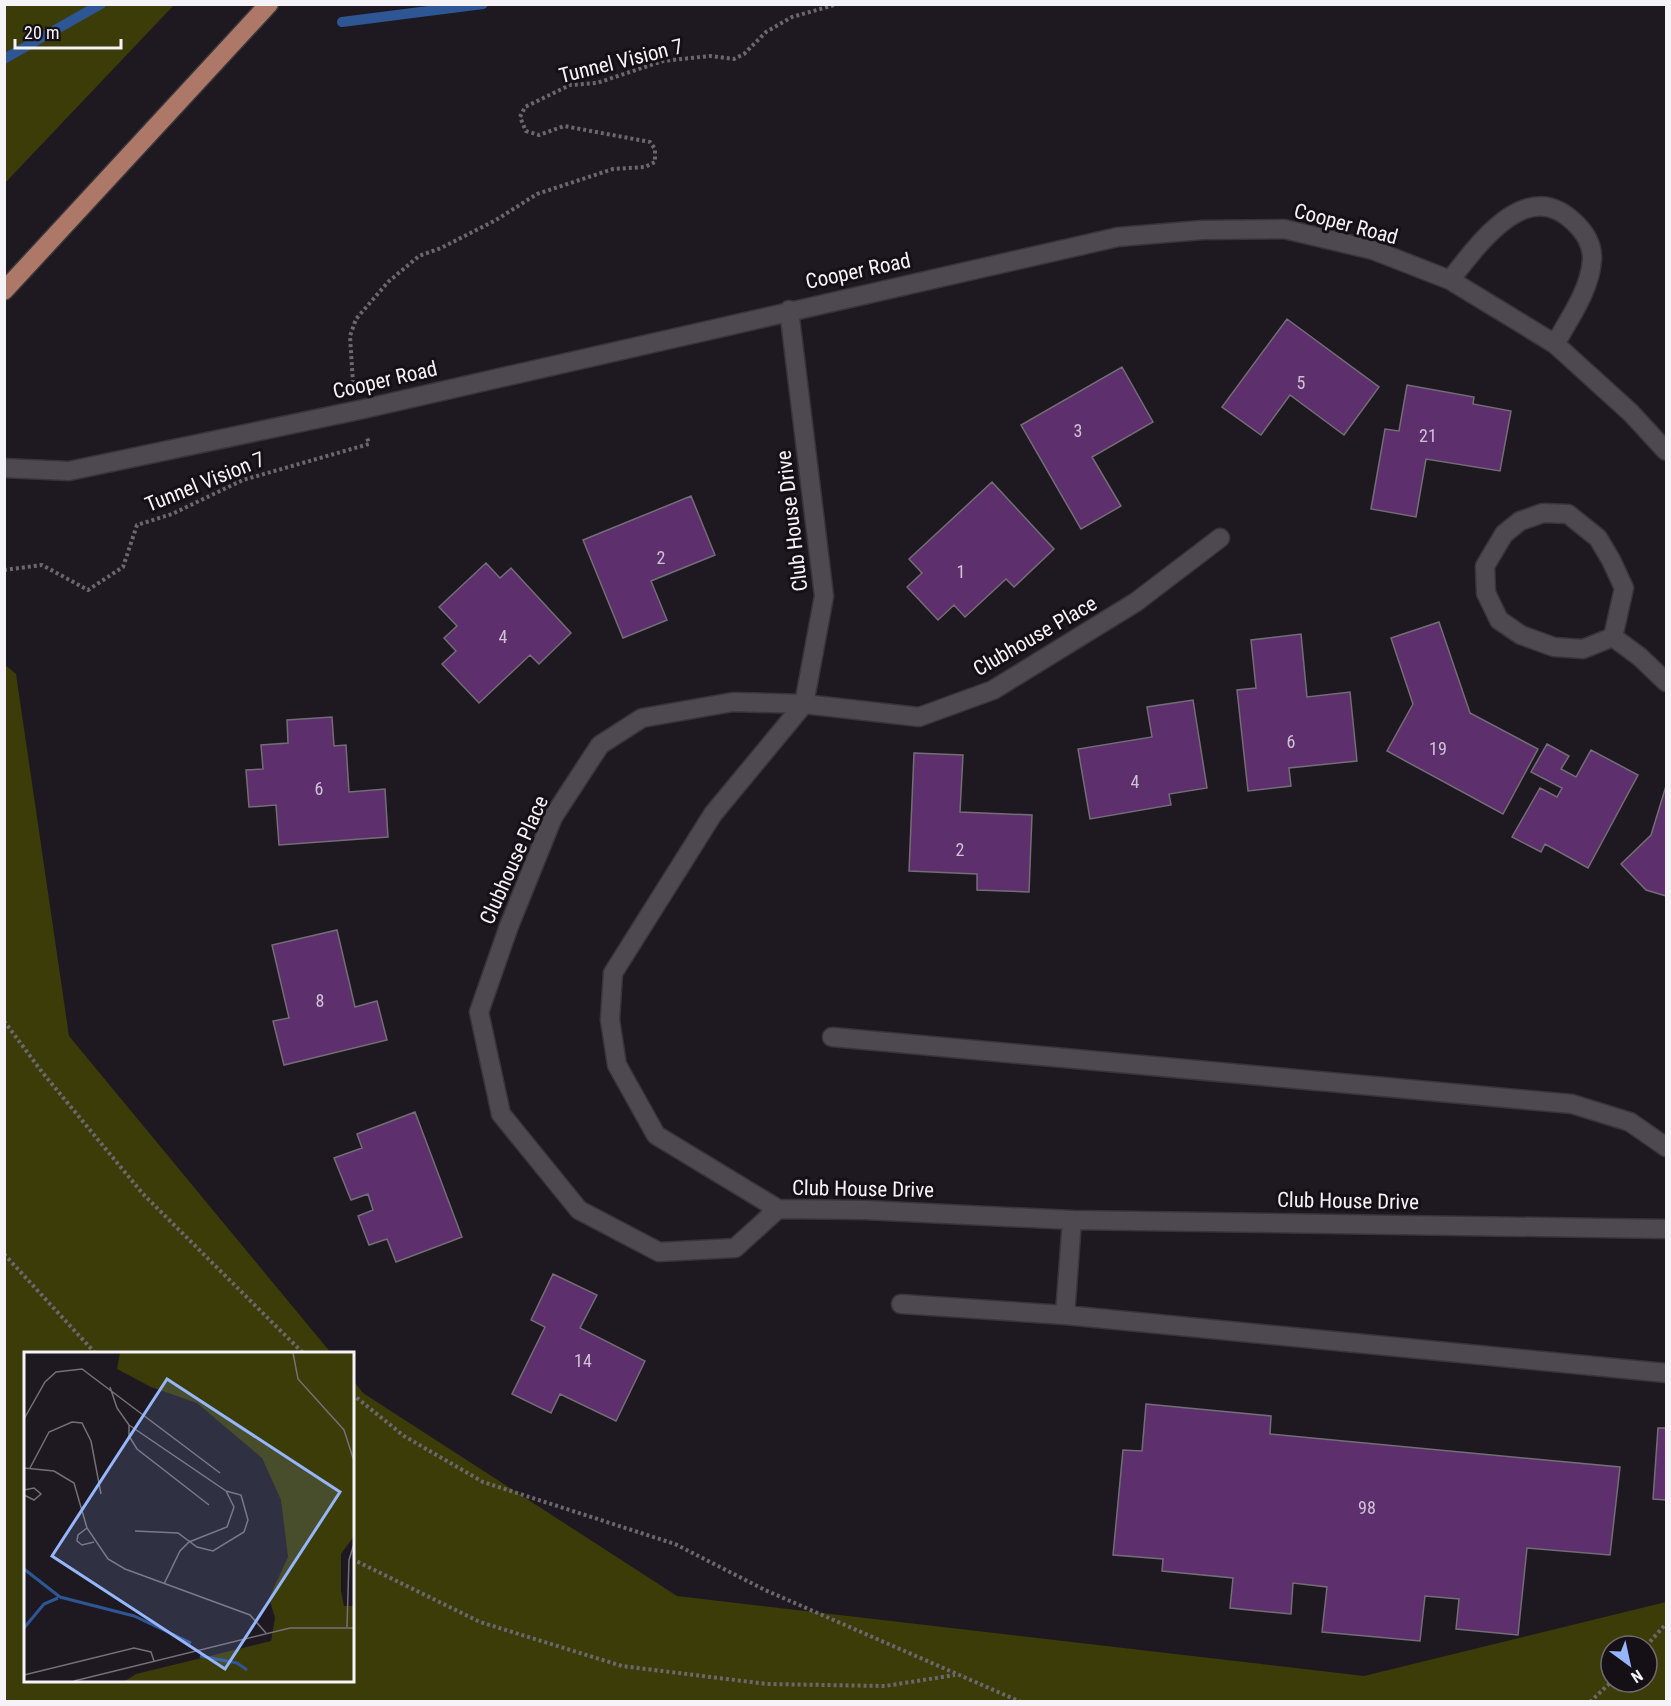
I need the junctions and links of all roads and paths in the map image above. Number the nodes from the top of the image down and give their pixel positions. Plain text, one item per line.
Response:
1 (269, 4) edge
2 (838, 4) edge
3 (892, 4) edge
4 (912, 4) edge
5 (1450, 280) junction
6 (4, 291) edge
7 (789, 310) junction
8 (1555, 344) junction
9 (354, 390) dead end
10 (365, 429) dead end
11 (1666, 451) edge
12 (4, 468) edge
13 (1220, 538) dead end
14 (4, 570) edge
15 (1613, 637) junction
16 (1666, 682) edge
17 (804, 704) junction
18 (4, 1021) edge
19 (832, 1037) dead end
20 (1666, 1147) edge
21 (778, 1209) junction
22 (1072, 1220) junction
23 (1666, 1229) edge
24 (4, 1254) edge
25 (901, 1304) dead end
26 (1065, 1315) junction
27 (95, 1352) edge
28 (302, 1352) edge
29 (1666, 1373) edge
30 (354, 1396) edge
31 (354, 1560) edge
32 (956, 1675) junction
33 (1021, 1701) edge

1 - 6 main road
2 - 9 path, Tunnel Vision 7
3 - 4 path
5 - 7 street, Cooper Road
5 - 8 street, Cooper Road
5 - 8 street
7 - 12 street, Cooper Road
7 - 17 street, Club House Drive
8 - 11 street, Cooper Road
10 - 14 path, Tunnel Vision 7
13 - 17 street, Clubhouse Place
15 - 15 street
15 - 16 street
17 - 21 street, Club House Drive
17 - 21 street, Clubhouse Place
18 - 28 path
19 - 20 street
21 - 22 street, Club House Drive
22 - 23 street, Club House Drive
22 - 26 street
24 - 27 path
25 - 26 street
26 - 29 street
30 - 32 path
31 - 32 path
32 - 33 path

